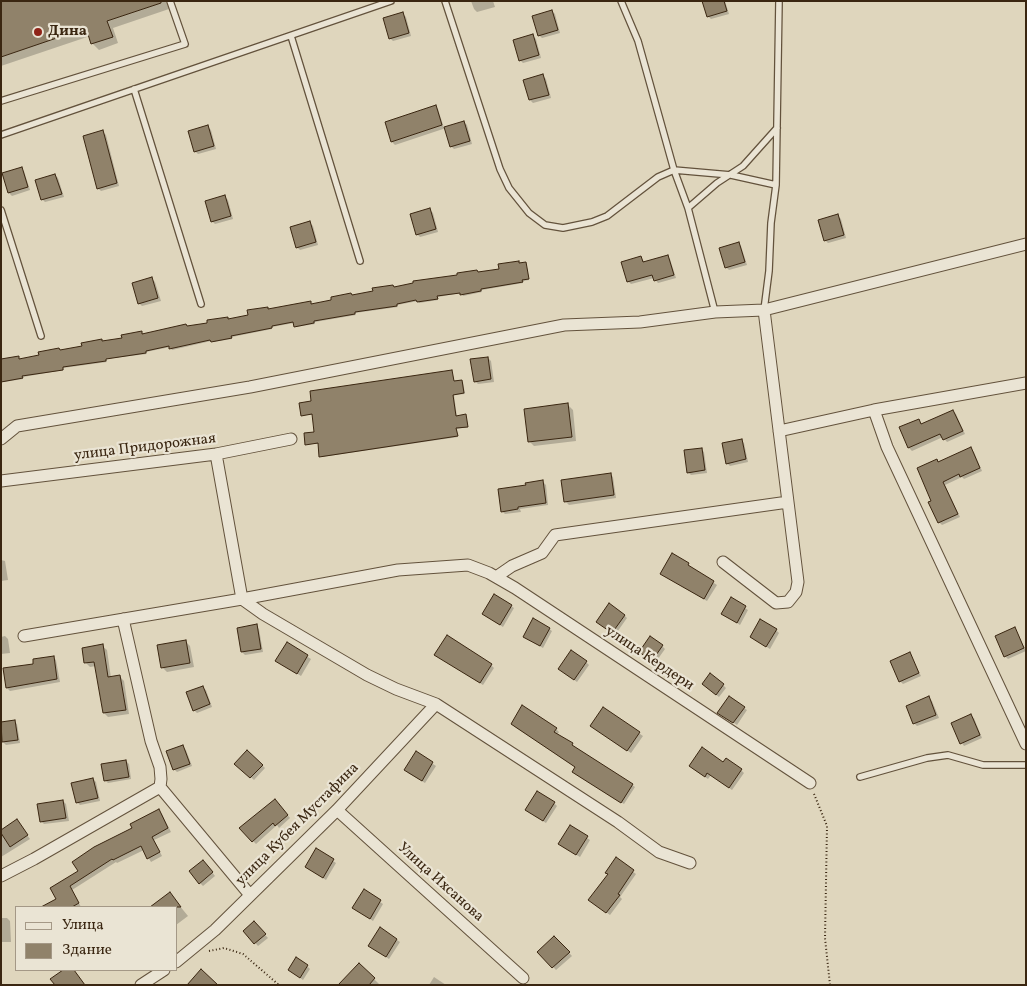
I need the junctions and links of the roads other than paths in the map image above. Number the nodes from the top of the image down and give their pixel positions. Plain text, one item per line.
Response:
1 (170, 1) edge
2 (391, 1) edge
3 (445, 1) edge
4 (620, 1) edge
5 (779, 1) edge
6 (291, 36) junction
7 (134, 89) junction
8 (1, 101) edge
9 (777, 128) junction
10 (1, 135) edge
11 (674, 170) junction
12 (731, 175) junction
13 (776, 185) junction
14 (688, 208) junction
15 (1, 210) edge
16 (1026, 244) edge
17 (360, 261) dead end
18 (201, 304) dead end
19 (764, 310) junction
20 (715, 312) junction
21 (41, 336) dead end
22 (1026, 383) edge
23 (874, 410) junction
24 (780, 431) junction
25 (1, 439) edge
26 (291, 439) dead end
27 (216, 454) junction
28 (1, 481) edge
29 (788, 502) junction
30 (723, 562) dead end
31 (496, 577) junction
32 (242, 599) junction
33 (124, 619) junction
34 (24, 636) dead end
35 (436, 704) junction
36 (1026, 744) edge
37 (1026, 765) edge
38 (860, 777) dead end
39 (810, 783) road end
40 (160, 787) junction
41 (337, 810) junction
42 (690, 863) dead end
43 (1, 876) edge
44 (250, 895) junction
45 (178, 960) edge
46 (162, 971) edge
47 (523, 978) dead end
48 (141, 985) edge

1 - 8 lane
2 - 6 lane
3 - 11 lane
4 - 11 lane
5 - 9 lane
6 - 7 lane
6 - 17 lane
7 - 10 lane
7 - 18 lane
9 - 12 lane
9 - 13 lane
11 - 12 lane
11 - 14 lane
12 - 13 lane
12 - 14 lane
13 - 19 lane
14 - 20 lane
15 - 21 lane
16 - 19 street
19 - 20 street
19 - 24 street
20 - 25 street
22 - 23 street
23 - 24 street
23 - 36 street
24 - 29 street
26 - 27 street, улица Придорожная
27 - 28 street, улица Придорожная
27 - 32 street
29 - 30 street
29 - 31 street
31 - 32 street, улица Кердери
31 - 39 street, улица Кердери
32 - 33 street
32 - 35 street
33 - 34 street
33 - 40 street
35 - 41 street, улица Кубея Мустафина
35 - 42 street
37 - 38 lane
40 - 43 street
40 - 44 street
41 - 44 street, улица Кубея Мустафина
41 - 47 street, Улица Ихсанова
44 - 45 street, улица Кубея Мустафина
46 - 48 street

